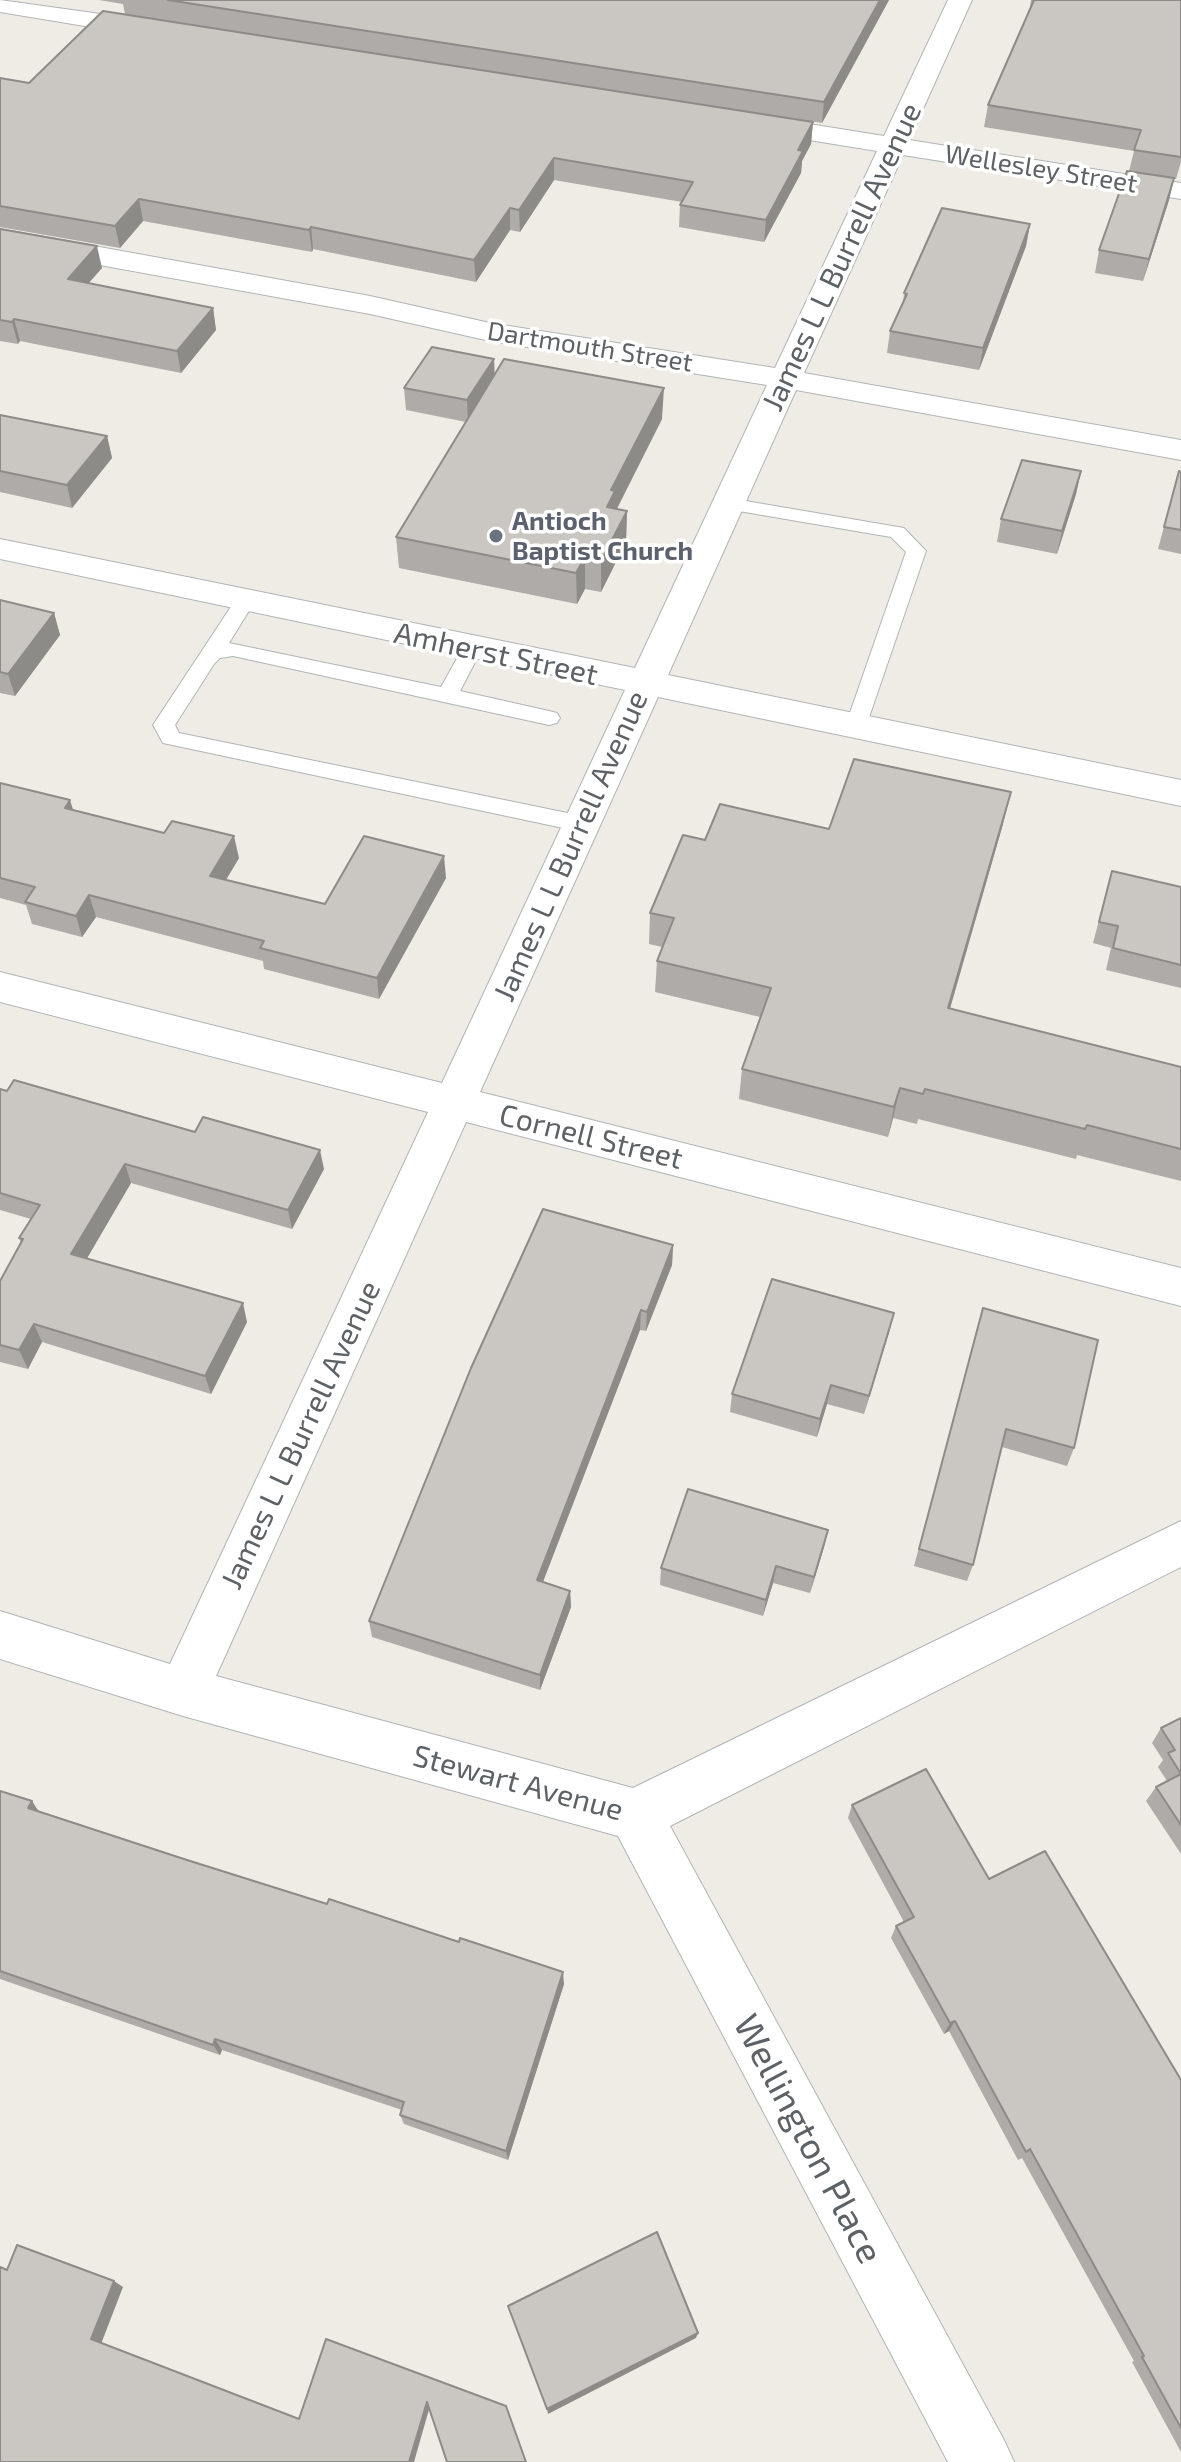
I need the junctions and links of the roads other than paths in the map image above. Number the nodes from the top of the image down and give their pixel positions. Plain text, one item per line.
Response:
1 (960, 0) edge
2 (0, 5) edge
3 (172, 32) edge
4 (721, 118) edge
5 (893, 145) junction
6 (1181, 191) edge
7 (0, 238) edge
8 (785, 379) junction
9 (1181, 450) edge
10 (728, 504) junction
11 (0, 549) edge
12 (245, 601) junction
13 (472, 649) junction
14 (213, 653) junction
15 (645, 685) junction
16 (446, 697) junction
17 (549, 718) dead end
18 (856, 727) junction
19 (1181, 793) edge
20 (582, 824) junction
21 (0, 987) edge
22 (455, 1102) junction
23 (1181, 1287) edge
24 (1181, 1543) edge
25 (0, 1635) edge
26 (183, 1692) junction
27 (635, 1815) junction
28 (982, 2462) edge

1 - 5 street, James L L Burrell Avenue
2 - 3 street
4 - 5 street, Wellesley Street
5 - 6 street, Wellesley Street
5 - 8 street, James L L Burrell Avenue
7 - 8 street, Dartmouth Street
8 - 9 street, Dartmouth Street
8 - 10 street, James L L Burrell Avenue
10 - 15 street, James L L Burrell Avenue
10 - 18 lane
11 - 12 street, Amherst Street
12 - 13 street, Amherst Street
12 - 14 lane
13 - 15 street, Amherst Street
13 - 16 lane
14 - 16 lane
14 - 20 lane
15 - 18 street, Amherst Street
15 - 20 street, James L L Burrell Avenue
16 - 17 lane
18 - 19 street, Amherst Street
20 - 22 street, James L L Burrell Avenue
21 - 22 street, Cornell Street
22 - 23 street, Cornell Street
22 - 26 street, James L L Burrell Avenue
24 - 27 street, Stewart Avenue
25 - 26 street, Stewart Avenue
26 - 27 street, Stewart Avenue
27 - 28 street, Wellington Place

